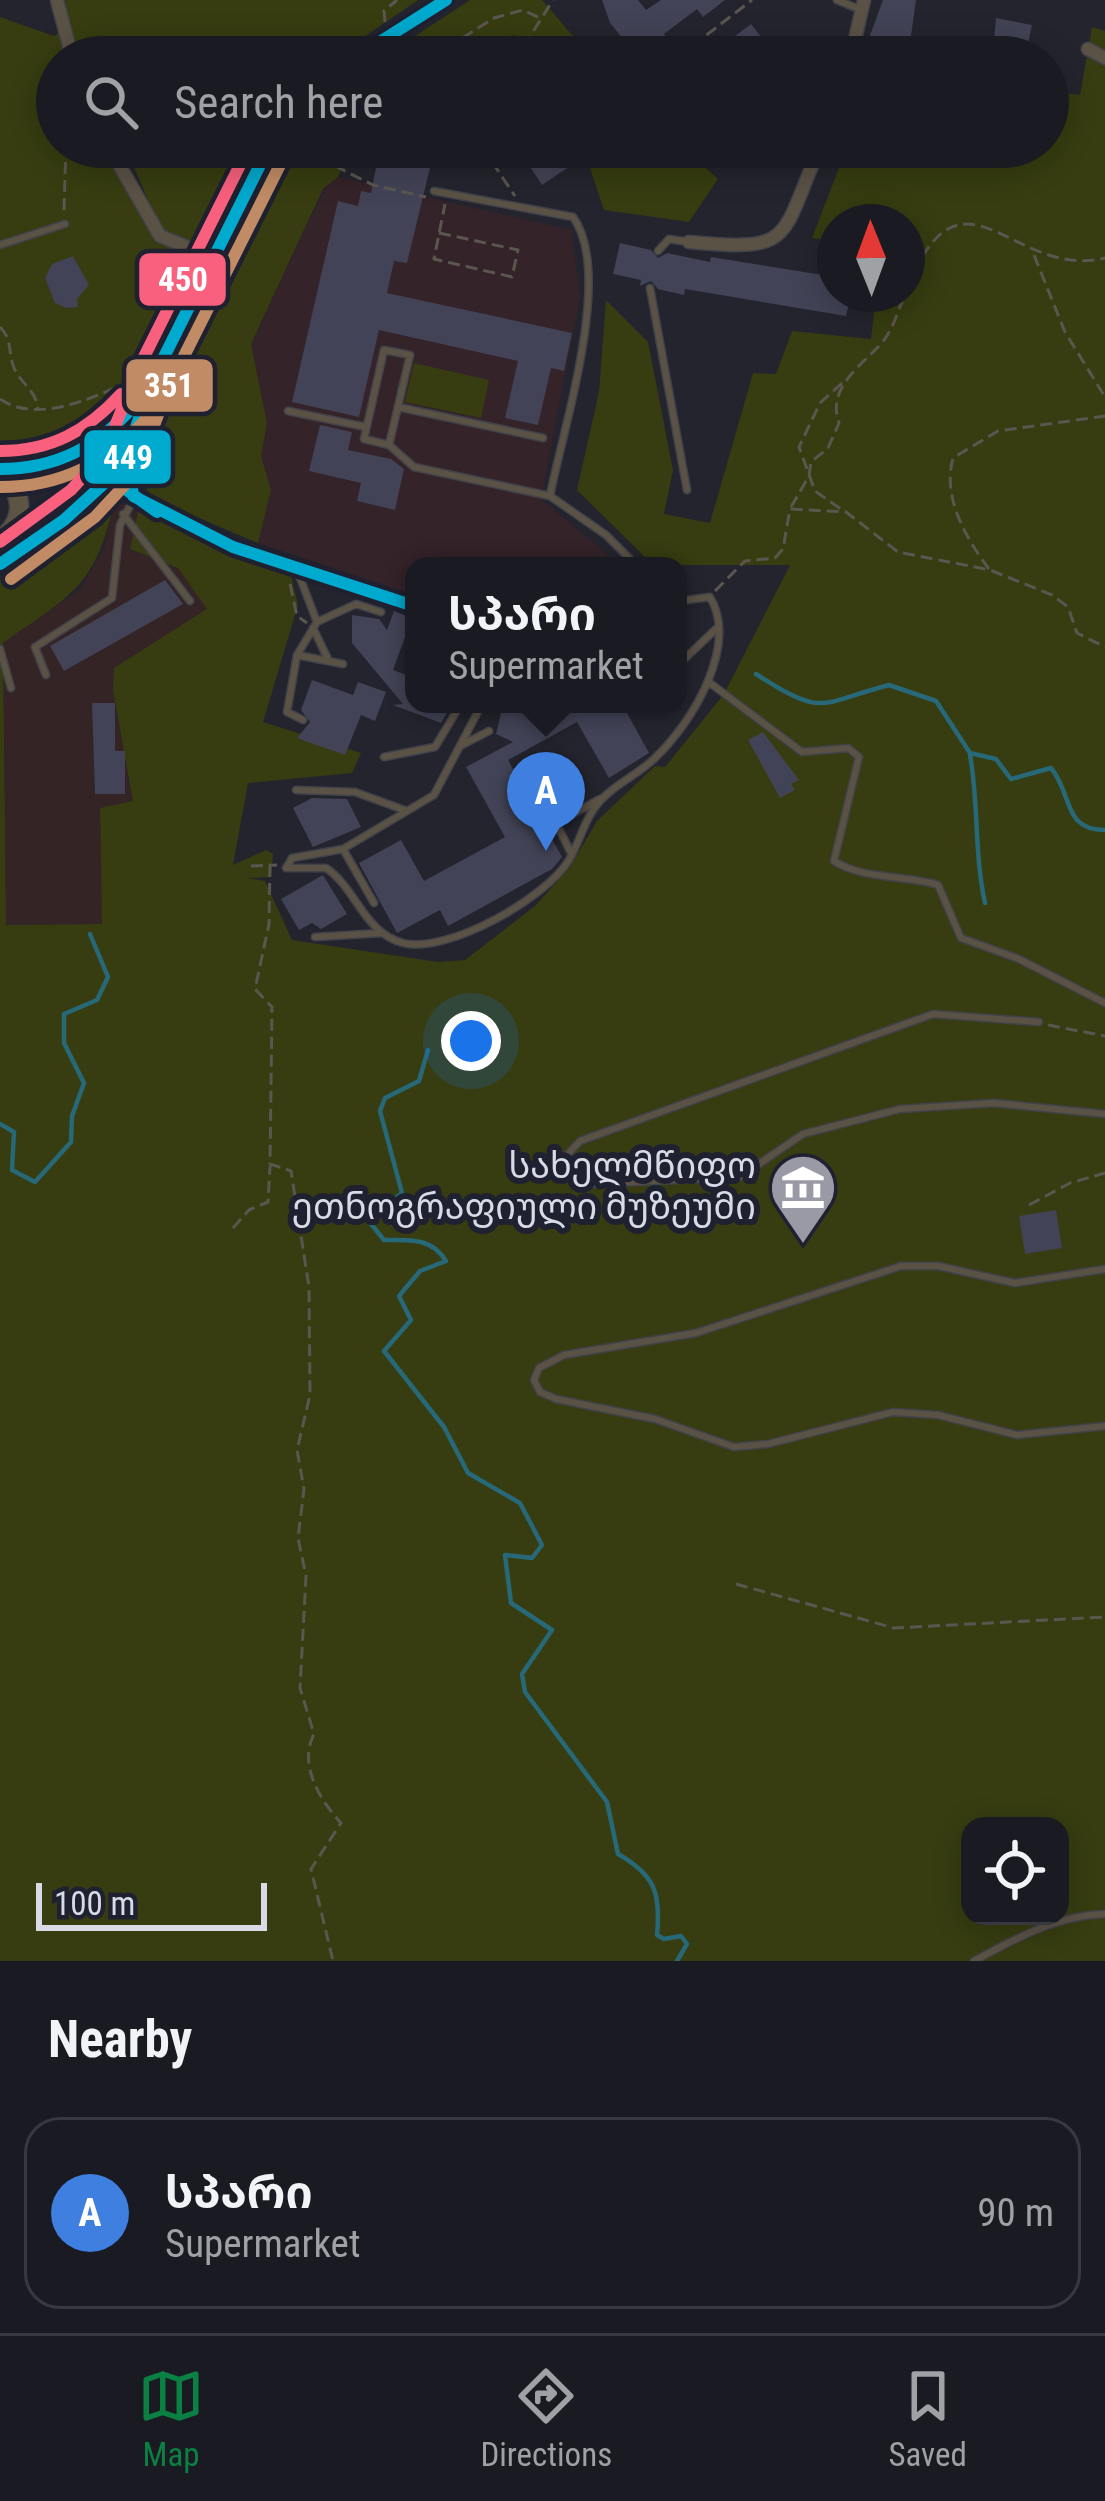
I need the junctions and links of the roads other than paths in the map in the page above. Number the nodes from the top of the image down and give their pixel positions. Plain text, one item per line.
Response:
1 (57, 0) edge
2 (446, 0) edge
3 (837, 0) edge
4 (863, 5) edge
5 (66, 36) edge
6 (389, 36) edge
7 (856, 36) edge
8 (1088, 50) dead end
9 (1105, 58) edge
10 (121, 168) edge
11 (258, 168) edge
12 (811, 168) edge
13 (434, 191) dead end
14 (65, 224) road end
15 (688, 242) joint
16 (0, 245) edge
17 (658, 251) dead end
18 (212, 257) junction
19 (650, 288) dead end
20 (148, 370) junction
21 (398, 407) junction
22 (288, 411) dead end
23 (366, 427) junction
24 (543, 438) dead end
25 (389, 445) junction
26 (127, 452) junction
27 (75, 456) junction
28 (0, 471) edge
29 (110, 478) junction
30 (687, 490) dead end
31 (134, 496) junction
32 (550, 496) junction
33 (123, 514) junction
34 (3, 554) edge
35 (628, 557) edge
36 (291, 572) junction
37 (687, 600) edge
38 (190, 601) dead end
39 (405, 604) edge
40 (381, 612) dead end
41 (315, 625) junction
42 (719, 626) junction
43 (0, 649) edge
44 (297, 655) junction
45 (687, 656) edge
46 (328, 657) junction
47 (343, 664) dead end
48 (46, 675) dead end
49 (710, 683) junction
50 (11, 688) dead end
51 (455, 713) edge
52 (477, 713) edge
53 (303, 720) dead end
54 (489, 731) dead end
55 (458, 747) junction
56 (383, 757) dead end
57 (296, 790) dead end
58 (603, 797) junction
59 (407, 811) junction
60 (343, 848) junction
61 (572, 854) junction
62 (374, 903) dead end
63 (382, 933) junction
64 (315, 937) dead end
65 (1105, 1003) edge
66 (1039, 1022) road end
67 (1105, 1114) edge
68 (1105, 1269) edge
69 (1105, 1426) edge
70 (1105, 1913) edge
71 (974, 1961) edge

1 - 5 street
2 - 6 main road
3 - 4 lane
4 - 7 street
8 - 9 street
10 - 18 street
11 - 18 main road
12 - 15 street
13 - 32 lane
14 - 16 lane
15 - 17 lane
18 - 20 main road
19 - 30 lane
20 - 26 main road
20 - 27 main road
21 - 23 lane
21 - 24 lane
21 - 25 lane
22 - 23 lane
23 - 25 lane
25 - 32 lane
26 - 29 main road
26 - 31 street
27 - 28 main road
27 - 29 street
28 - 34 main road
29 - 31 street
29 - 34 main road
31 - 33 lane
31 - 36 street
32 - 35 lane
33 - 38 lane
33 - 48 lane
36 - 39 street
36 - 41 lane
37 - 42 lane
40 - 41 lane
41 - 44 lane
41 - 46 lane
42 - 45 lane
42 - 49 lane
43 - 50 lane
44 - 46 lane
44 - 53 lane
46 - 47 lane
49 - 58 lane
49 - 65 lane
51 - 56 lane
52 - 55 lane
54 - 55 lane
55 - 59 lane
57 - 59 lane
58 - 61 lane
58 - 61 lane
59 - 60 lane
60 - 62 lane
60 - 63 lane
61 - 63 lane
63 - 64 lane
66 - 67 lane
68 - 69 lane
70 - 71 lane

